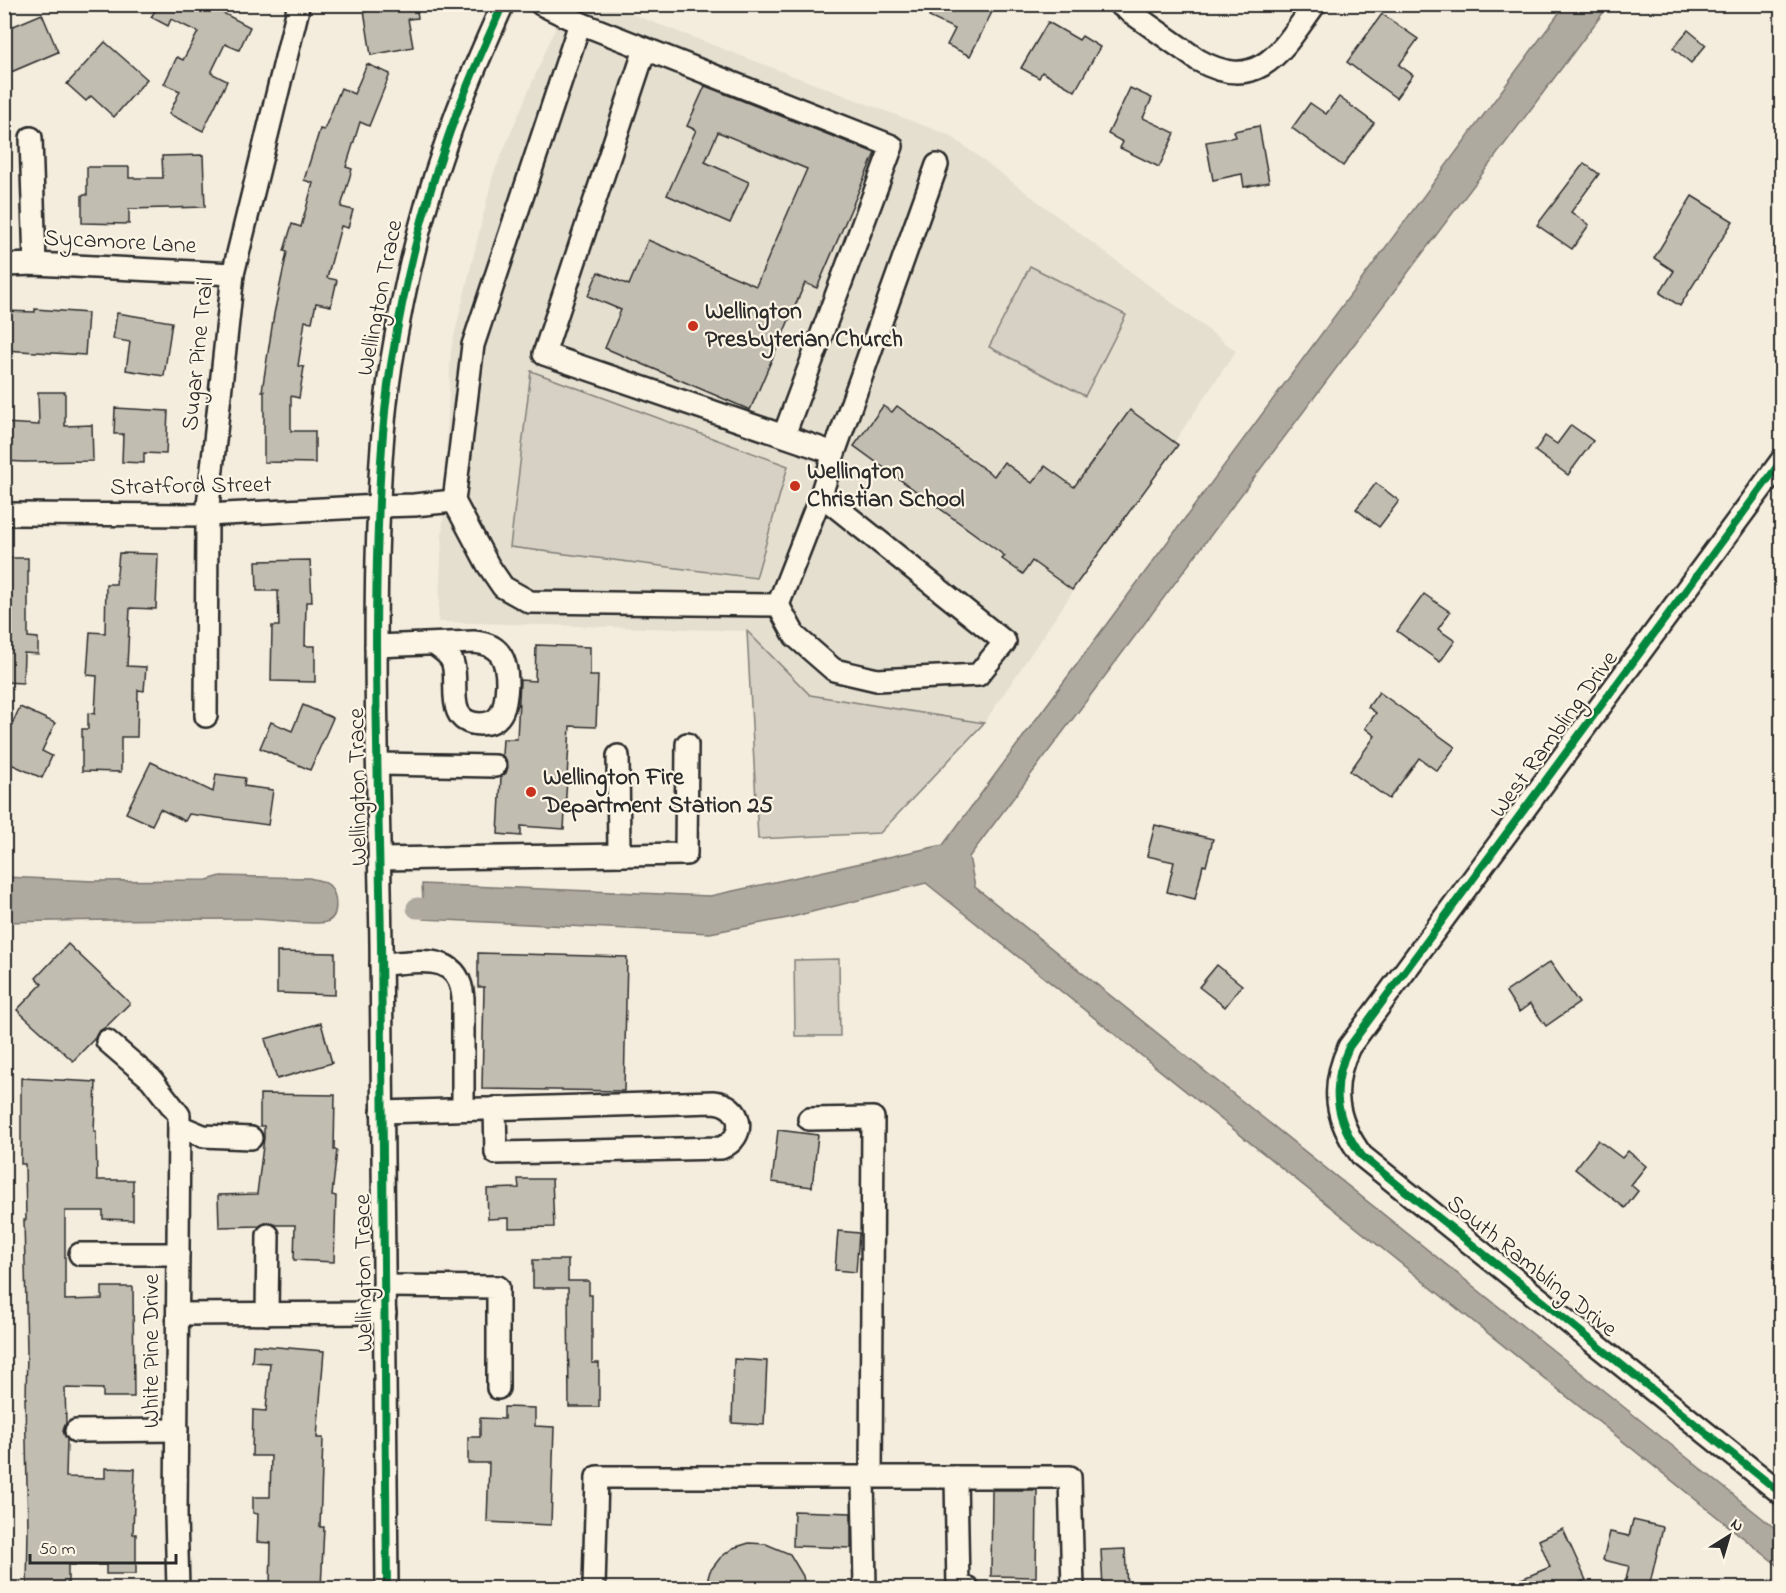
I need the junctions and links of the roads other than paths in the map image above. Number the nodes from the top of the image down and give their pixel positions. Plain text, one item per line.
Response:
1 (298, 4) edge
2 (503, 4) edge
3 (541, 4) edge
4 (1119, 4) edge
5 (1315, 4) edge
6 (580, 23) junction
7 (645, 49) junction
8 (31, 138) dead end
9 (938, 165) dead end
10 (35, 264) junction
11 (4, 265) edge
12 (233, 274) junction
13 (784, 435) junction
14 (834, 453) junction
15 (1782, 460) edge
16 (821, 495) junction
17 (454, 501) junction
18 (379, 506) junction
19 (4, 514) edge
20 (207, 515) junction
21 (778, 606) junction
22 (434, 644) dead end
23 (376, 646) junction
24 (206, 716) dead end
25 (687, 744) dead end
26 (618, 756) dead end
27 (378, 764) junction
28 (495, 766) dead end
29 (619, 855) junction
30 (379, 859) junction
31 (381, 964) junction
32 (1360, 1032) joint
33 (107, 1041) dead end
34 (495, 1108) junction
35 (463, 1109) junction
36 (382, 1112) junction
37 (809, 1119) dead end
38 (179, 1121) junction
39 (251, 1138) dead end
40 (268, 1235) dead end
41 (80, 1254) dead end
42 (178, 1254) junction
43 (384, 1286) junction
44 (385, 1313) junction
45 (178, 1314) junction
46 (267, 1314) junction
47 (498, 1388) dead end
48 (177, 1430) junction
49 (76, 1431) dead end
50 (867, 1477) junction
51 (956, 1477) junction
52 (1782, 1494) edge
53 (177, 1588) edge
54 (387, 1588) edge
55 (594, 1588) edge
56 (865, 1588) edge
57 (968, 1588) edge
58 (1073, 1588) edge

1 - 12 street, Sugar Pine Trail
2 - 18 street, Wellington Trace
3 - 6 street
4 - 5 street
6 - 7 street
6 - 17 street
7 - 13 street
7 - 13 street
8 - 10 street
9 - 14 street
10 - 11 street, Sycamore Lane
10 - 12 street, Sycamore Lane
12 - 20 street, Sugar Pine Trail
13 - 14 street
14 - 16 street
15 - 32 street, West Rambling Drive
16 - 21 street
16 - 21 street
17 - 18 street, Stratford Street
17 - 21 street
18 - 20 street, Stratford Street
18 - 23 street, Wellington Trace
19 - 20 street, Stratford Street
20 - 24 street, Sugar Pine Trail
22 - 23 street
23 - 27 street, Wellington Trace
25 - 29 street
26 - 29 street
27 - 28 street
27 - 30 street, Wellington Trace
29 - 30 street
30 - 31 street, Wellington Trace
31 - 35 street
31 - 36 street, Wellington Trace
32 - 52 street, South Rambling Drive
33 - 38 street
34 - 34 street
34 - 35 street
35 - 36 street
36 - 43 street, Wellington Trace
37 - 50 street
38 - 39 street
38 - 42 street, White Pine Drive
40 - 46 street
41 - 42 street
42 - 45 street, White Pine Drive
43 - 44 street, Wellington Trace
43 - 47 street
44 - 46 street
44 - 54 street, Wellington Trace
45 - 46 street
45 - 48 street, White Pine Drive
48 - 49 street
48 - 53 street, White Pine Drive
50 - 51 street
50 - 55 street
50 - 56 street
51 - 57 street
51 - 58 street

